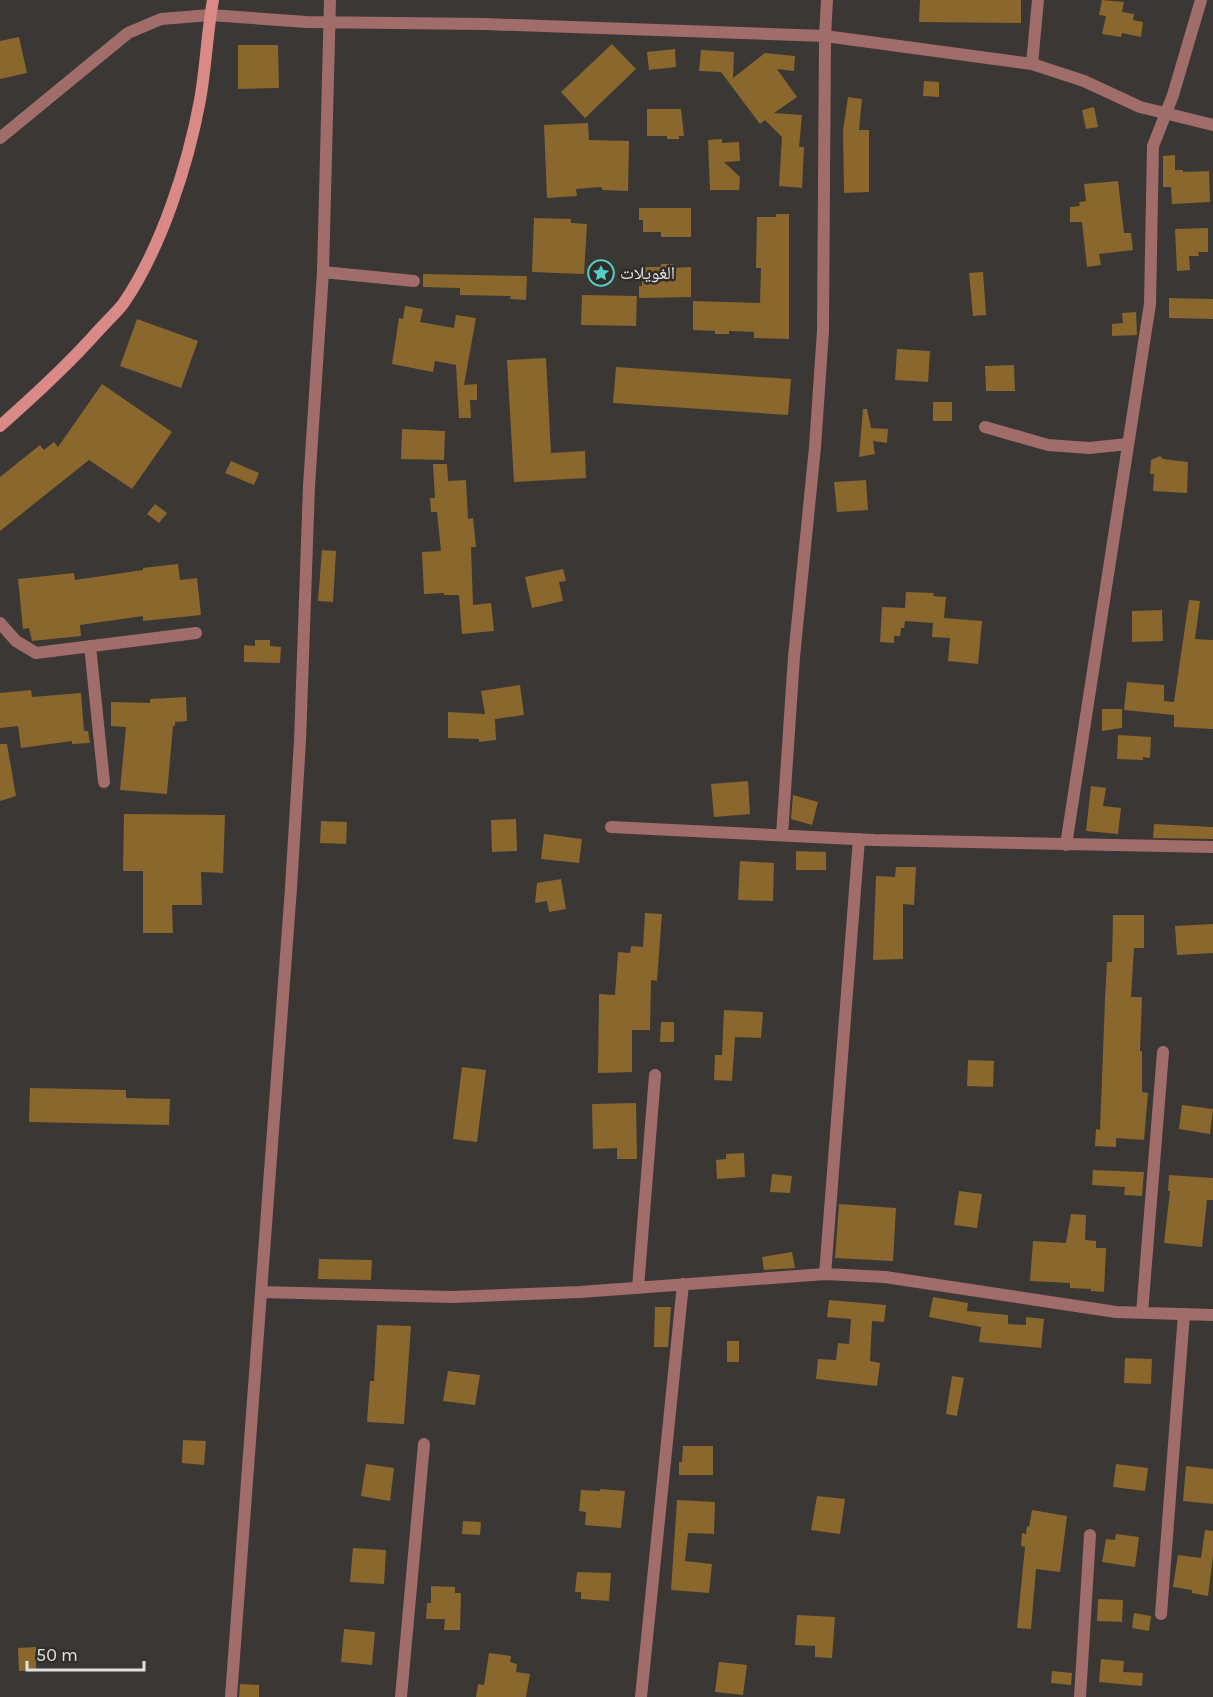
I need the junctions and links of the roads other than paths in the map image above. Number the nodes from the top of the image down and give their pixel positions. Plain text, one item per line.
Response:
1 (213, 0) edge
2 (330, 0) edge
3 (827, 0) edge
4 (1038, 0) edge
5 (1202, 0) edge
6 (210, 15) junction
7 (328, 22) junction
8 (825, 36) junction
9 (1032, 64) junction
10 (1166, 114) junction
11 (1213, 125) edge
12 (0, 138) edge
13 (323, 272) junction
14 (414, 281) dead end
15 (0, 426) edge
16 (985, 427) dead end
17 (1128, 444) junction
18 (0, 623) edge
19 (196, 633) dead end
20 (90, 646) junction
21 (104, 782) dead end
22 (611, 827) dead end
23 (782, 836) junction
24 (859, 839) junction
25 (1066, 845) junction
26 (1213, 847) edge
27 (1163, 1052) dead end
28 (655, 1075) dead end
29 (825, 1274) junction
30 (683, 1284) junction
31 (638, 1288) junction
32 (261, 1292) junction
33 (1142, 1313) junction
34 (1184, 1314) junction
35 (1213, 1315) edge
36 (424, 1444) dead end
37 (1090, 1535) dead end
38 (1161, 1614) dead end
39 (231, 1697) edge
40 (401, 1697) edge
41 (640, 1697) edge
42 (1080, 1697) edge

1 - 6 street
2 - 7 street
3 - 8 street
4 - 9 street
5 - 10 street
6 - 7 street
6 - 12 street
6 - 15 street
7 - 8 street
7 - 13 street
8 - 9 street
8 - 23 street
9 - 10 street
10 - 11 street
10 - 17 street
13 - 14 street
13 - 32 street
16 - 17 street
17 - 25 street
18 - 20 street
19 - 20 street
20 - 21 street
22 - 23 street
23 - 24 street
24 - 25 street
24 - 29 street
25 - 26 street
27 - 33 street
28 - 31 street
29 - 30 street
29 - 33 street
30 - 31 street
30 - 41 street
31 - 32 street
32 - 39 street
33 - 34 street
34 - 35 street
34 - 38 street
36 - 40 street
37 - 42 street

